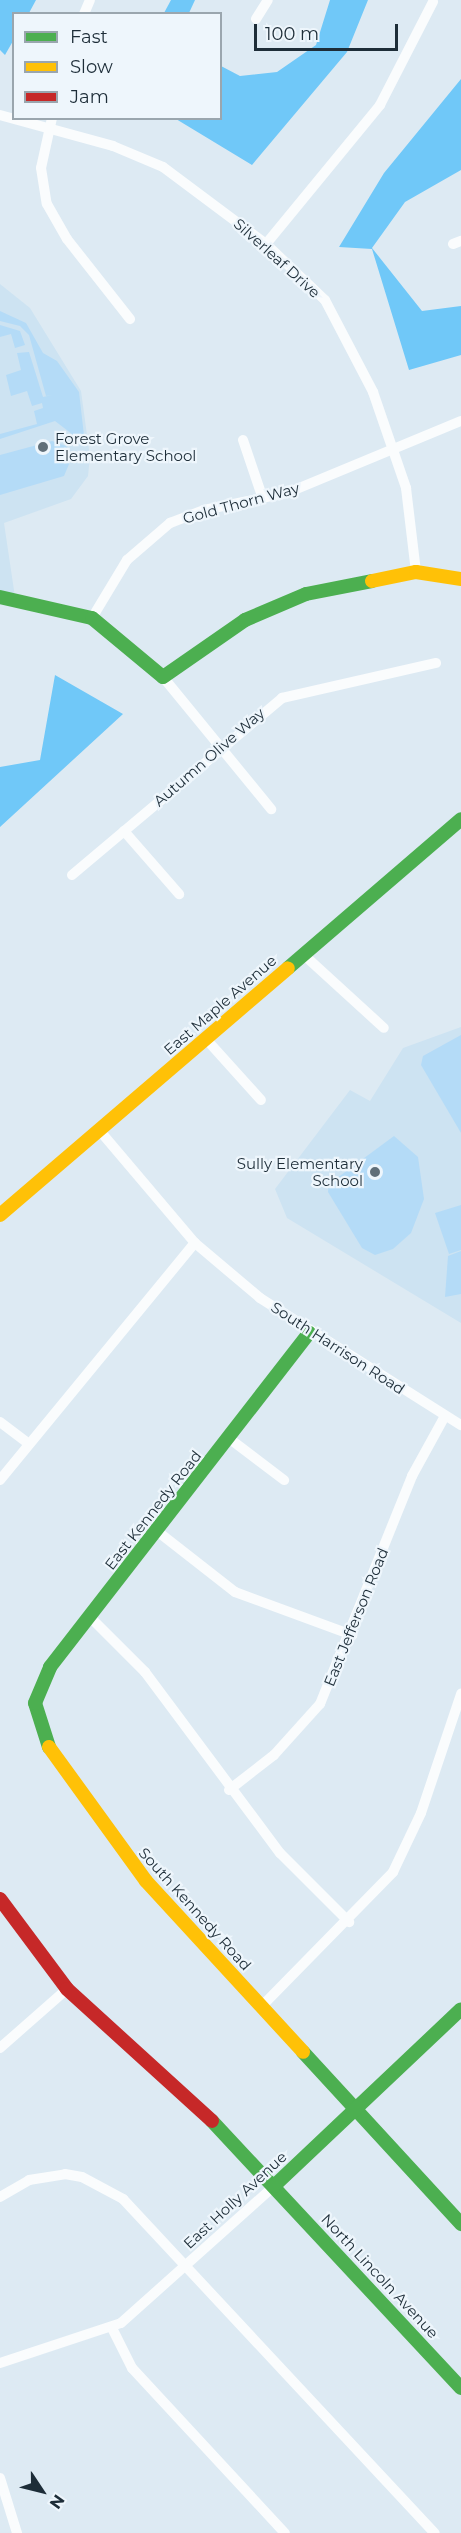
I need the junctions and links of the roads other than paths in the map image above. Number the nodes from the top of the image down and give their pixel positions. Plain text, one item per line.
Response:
1 (268, 0) edge
2 (433, 2) dead end
3 (256, 19) dead end
4 (15, 120) edge
5 (52, 120) edge
6 (49, 131) junction
7 (266, 244) junction
8 (130, 319) dead end
9 (461, 421) edge
10 (243, 440) dead end
11 (392, 450) junction
12 (263, 499) junction
13 (417, 572) junction
14 (461, 579) edge
15 (0, 597) edge
16 (92, 618) junction
17 (436, 663) dead end
18 (163, 677) junction
19 (219, 746) junction
20 (271, 809) dead end
21 (461, 819) edge
22 (124, 831) junction
23 (72, 875) dead end
24 (179, 894) dead end
25 (304, 955) junction
26 (384, 1028) dead end
27 (206, 1039) junction
28 (261, 1100) dead end
29 (100, 1131) junction
30 (0, 1215) edge
31 (195, 1244) junction
32 (309, 1333) junction
33 (445, 1416) junction
34 (0, 1422) edge
35 (461, 1425) edge
36 (230, 1439) junction
37 (29, 1444) junction
38 (0, 1480) edge
39 (284, 1480) dead end
40 (157, 1531) junction
41 (90, 1617) junction
42 (351, 1635) junction
43 (461, 1694) edge
44 (37, 1712) joint
45 (229, 1790) junction
46 (0, 1899) edge
47 (349, 1922) junction
48 (67, 1989) junction
49 (261, 2007) junction
50 (461, 2009) edge
51 (0, 2048) edge
52 (356, 2110) junction
53 (274, 2186) junction
54 (0, 2197) edge
55 (461, 2224) edge
56 (188, 2267) junction
57 (112, 2328) junction
58 (0, 2363) edge
59 (461, 2388) edge
60 (0, 2478) edge
61 (18, 2533) edge
62 (285, 2533) edge
63 (435, 2533) edge

1 - 3 street
2 - 7 street
4 - 6 street, Silverleaf Drive
5 - 6 street
6 - 7 street, Silverleaf Drive
6 - 8 street
7 - 11 street, Silverleaf Drive
9 - 11 street, Gold Thorn Way
10 - 12 street
11 - 12 street, Gold Thorn Way
11 - 13 street, Silverleaf Drive
12 - 16 street, Gold Thorn Way
13 - 14 street
13 - 18 street
15 - 16 street
16 - 18 street
17 - 19 street, Autumn Olive Way
18 - 19 street
19 - 20 street
19 - 22 street, Autumn Olive Way
21 - 25 street, East Maple Avenue
22 - 23 street, Autumn Olive Way
22 - 24 street
25 - 26 street
25 - 27 street, East Maple Avenue
27 - 28 street
27 - 29 street, East Maple Avenue
29 - 30 street, East Maple Avenue
29 - 31 street, South Harrison Road
31 - 32 street, South Harrison Road
31 - 37 street
32 - 33 street, South Harrison Road
32 - 36 street, East Kennedy Road
33 - 35 street, South Harrison Road
33 - 42 street, East Jefferson Road
34 - 37 street
36 - 39 street
36 - 40 street, East Kennedy Road
37 - 38 street
40 - 41 street, East Kennedy Road
40 - 42 street
41 - 44 street, East Kennedy Road
41 - 45 street
42 - 45 street, East Jefferson Road
43 - 47 street
44 - 49 street, South Kennedy Road
45 - 47 street
46 - 48 street, North Lincoln Avenue
47 - 49 street
48 - 51 street
48 - 53 street, North Lincoln Avenue
49 - 52 street, South Kennedy Road
50 - 52 street, East Holly Avenue
52 - 53 street, East Holly Avenue
52 - 55 street, South Kennedy Road
53 - 56 street, East Holly Avenue
53 - 59 street, North Lincoln Avenue
54 - 56 street
56 - 57 street, East Holly Avenue
56 - 63 street
57 - 58 street, East Holly Avenue
57 - 62 street
60 - 61 street

